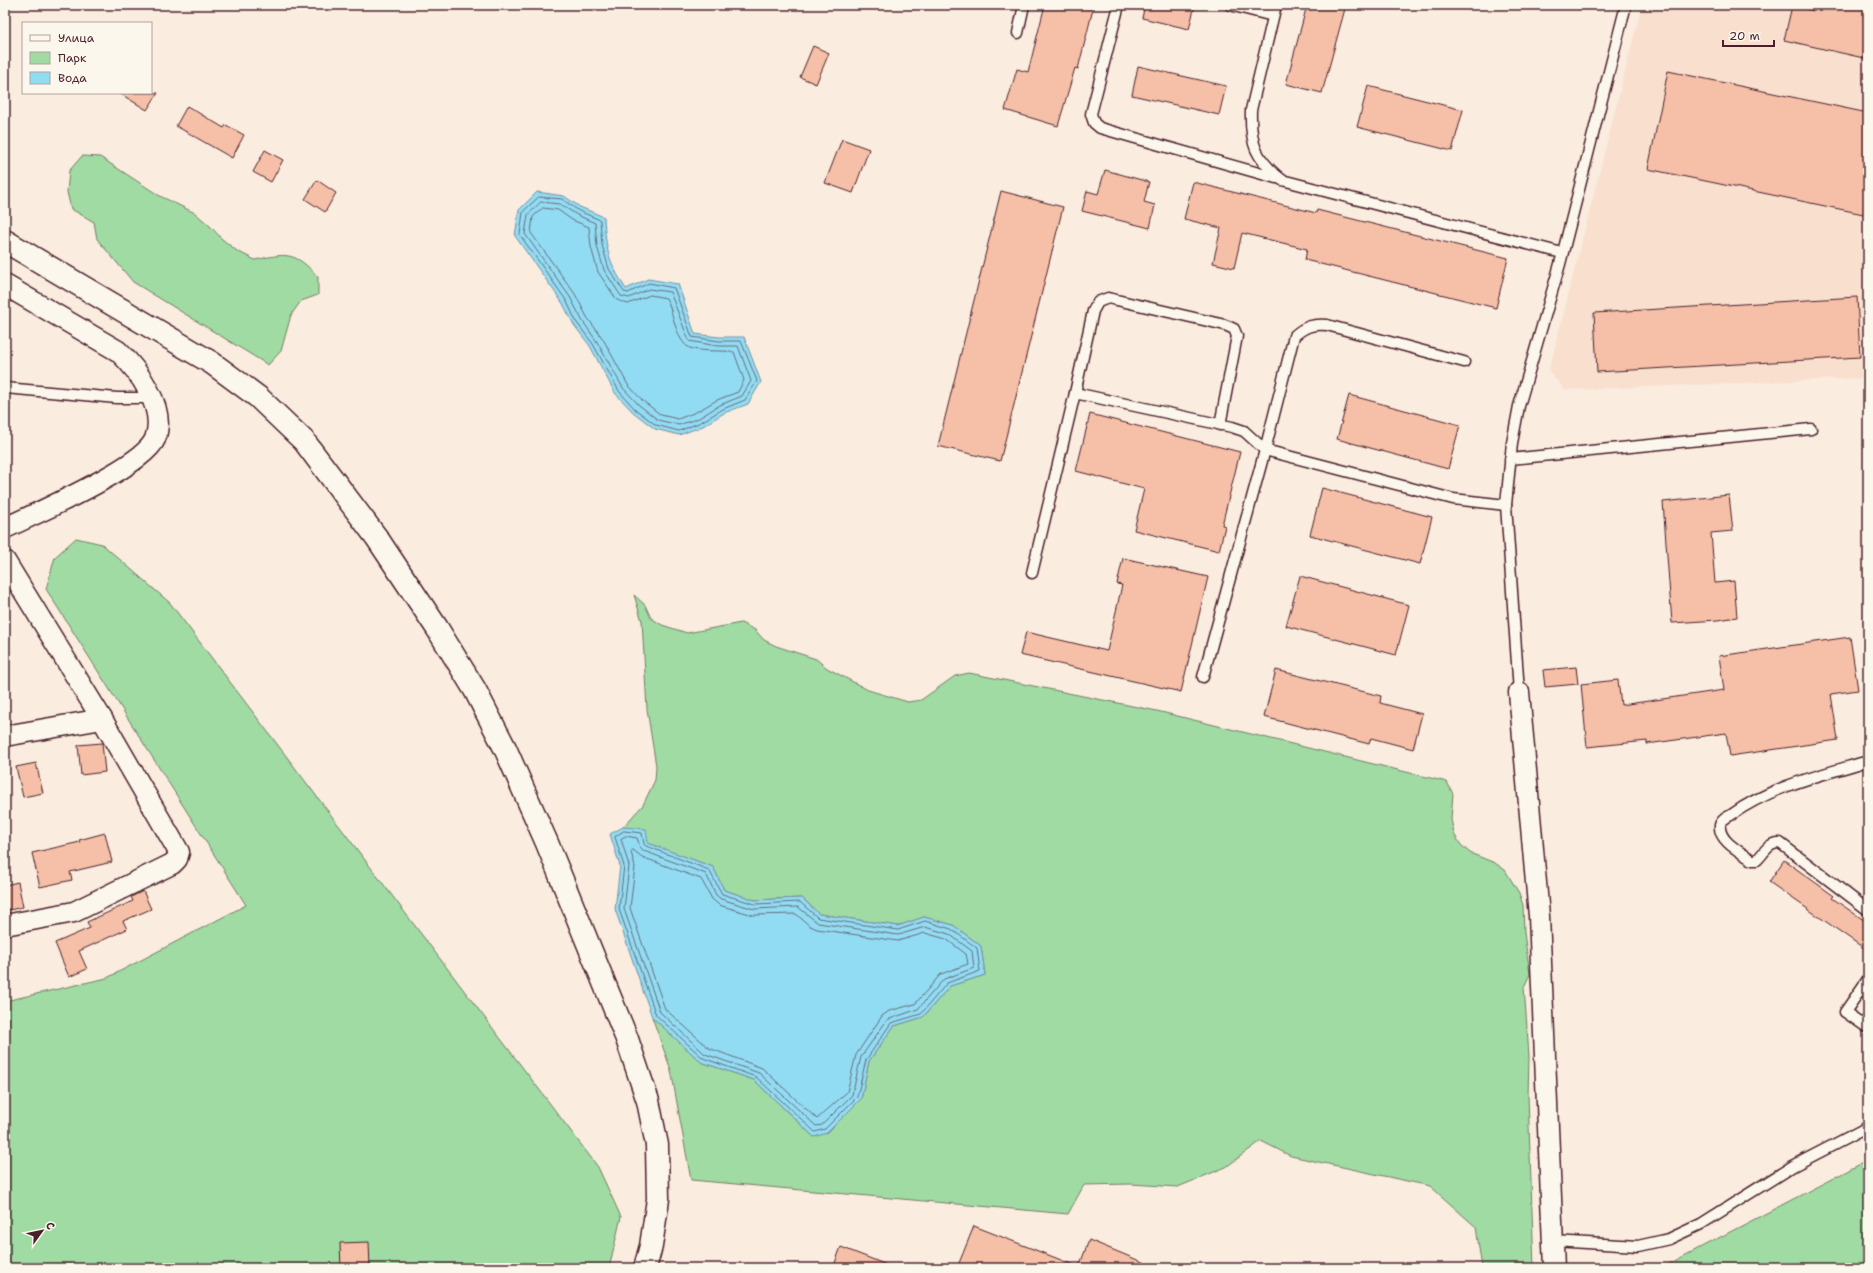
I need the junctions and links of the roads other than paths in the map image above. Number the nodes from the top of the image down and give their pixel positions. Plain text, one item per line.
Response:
1 (1024, 5) edge
2 (1119, 5) edge
3 (1230, 5) edge
4 (1276, 5) edge
5 (1626, 5) edge
6 (1273, 16) junction
7 (1018, 32) dead end
8 (1282, 180) junction
9 (5, 241) edge
10 (1562, 253) junction
11 (5, 284) edge
12 (1464, 362) dead end
13 (5, 388) edge
14 (1075, 393) junction
15 (152, 398) junction
16 (1220, 424) junction
17 (1811, 429) dead end
18 (1264, 450) junction
19 (1510, 459) junction
20 (1506, 505) junction
21 (5, 528) edge
22 (5, 561) edge
23 (1032, 573) dead end
24 (1203, 677) dead end
25 (1519, 692) joint
26 (102, 719) junction
27 (5, 736) edge
28 (1868, 761) edge
29 (1868, 910) edge
30 (5, 925) edge
31 (1868, 979) edge
32 (1868, 1028) edge
33 (1868, 1128) edge
34 (1553, 1241) junction
35 (645, 1268) edge
36 (1554, 1268) edge

1 - 7 lane
2 - 8 lane
3 - 6 lane
4 - 6 lane
5 - 10 lane
6 - 8 lane
8 - 10 lane
9 - 35 street
10 - 19 lane
11 - 15 street
12 - 18 lane
13 - 15 lane
14 - 16 lane
14 - 16 lane
14 - 23 lane
15 - 21 street
16 - 18 lane
17 - 19 lane
18 - 20 lane
18 - 24 lane
19 - 20 lane
20 - 25 lane
22 - 26 street
25 - 34 street
26 - 27 street
26 - 30 street
28 - 29 lane
31 - 32 lane
33 - 34 lane
34 - 36 street

